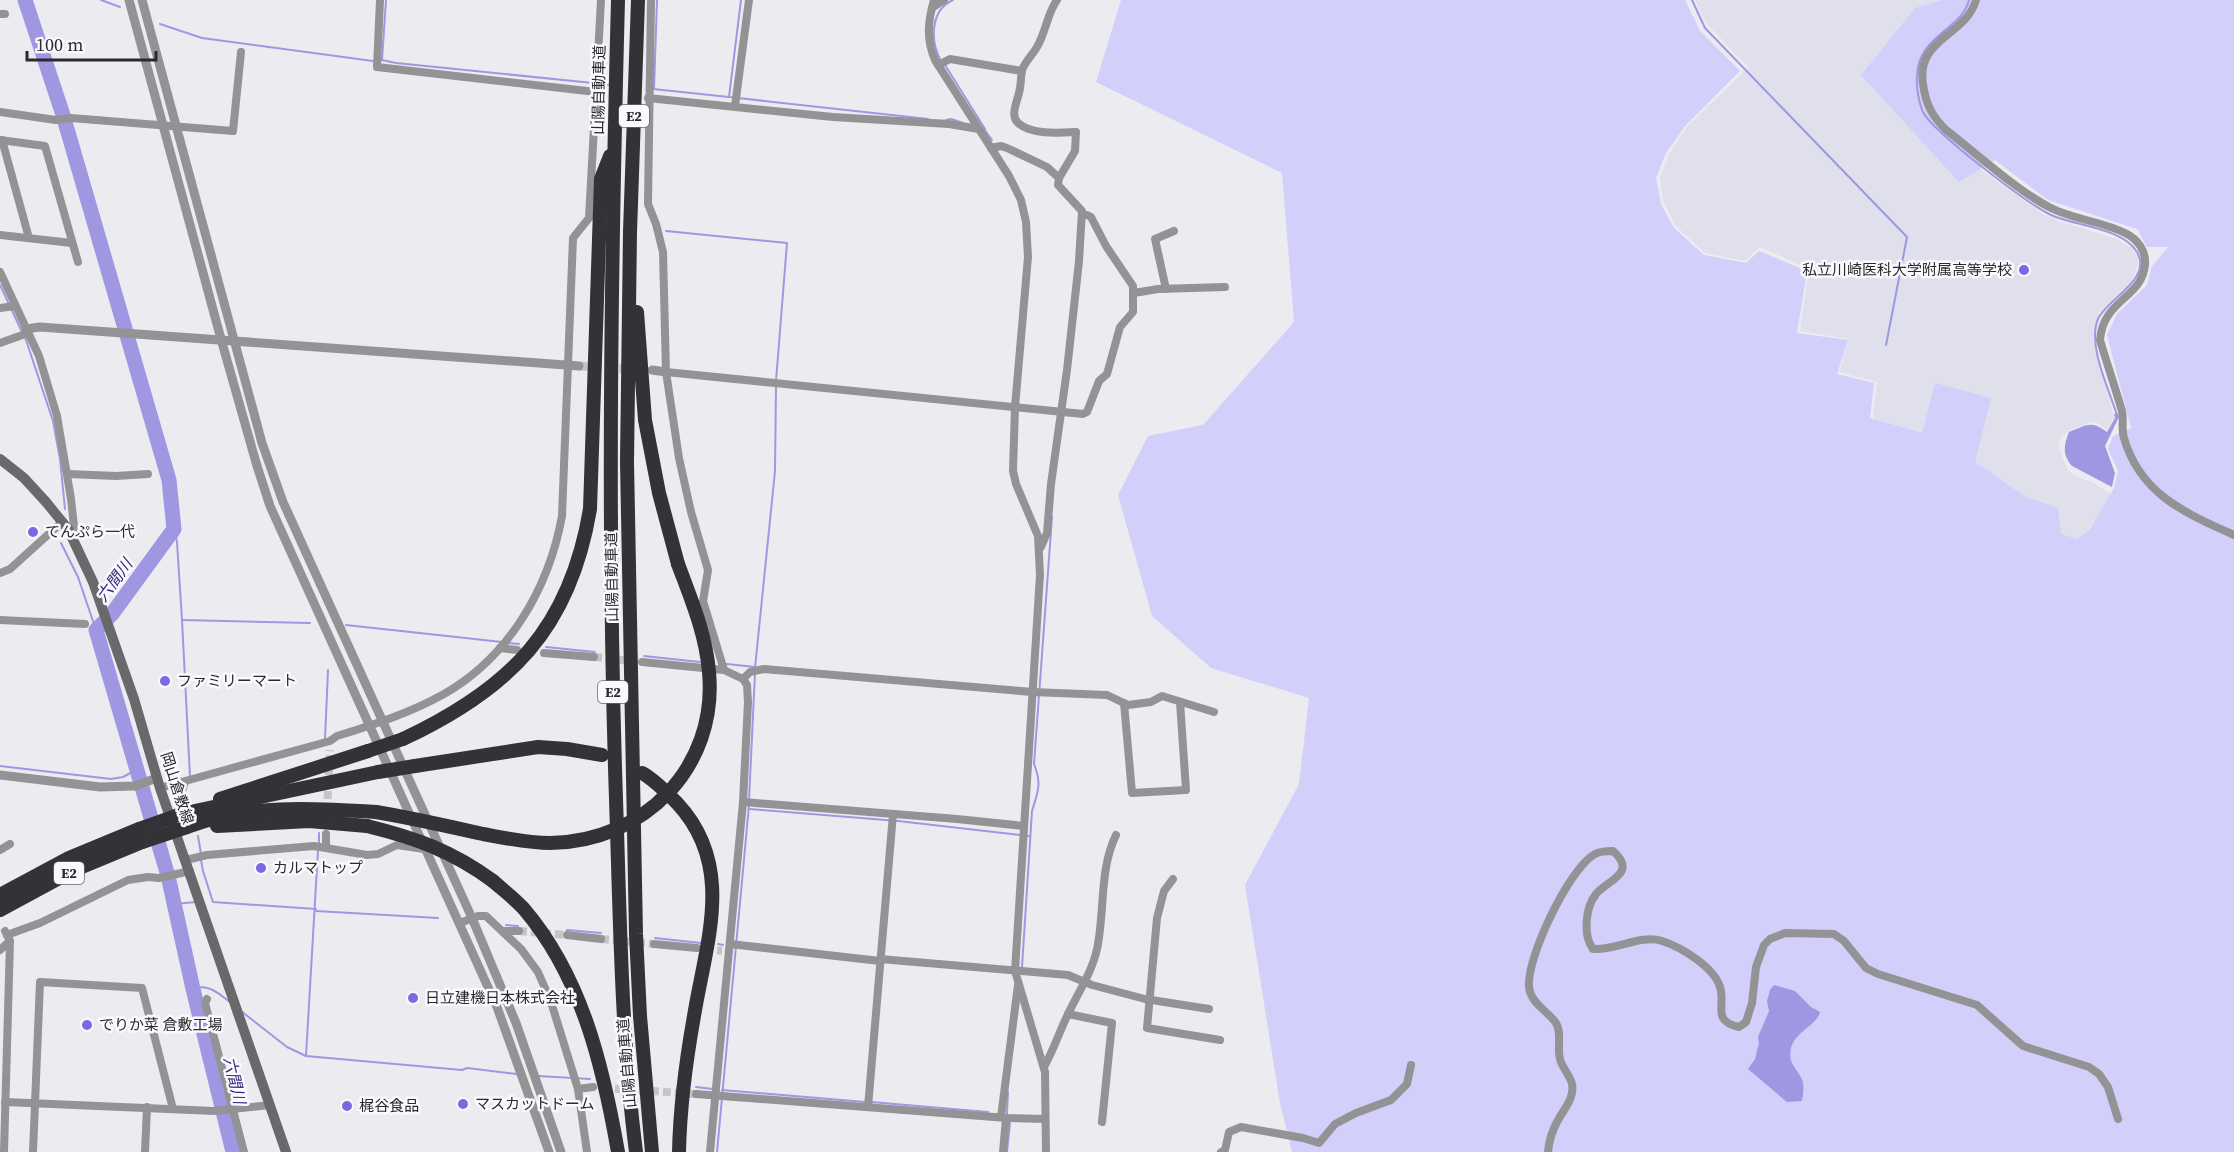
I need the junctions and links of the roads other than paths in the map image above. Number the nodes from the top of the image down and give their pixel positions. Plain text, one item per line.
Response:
1 (129, 0) edge
2 (141, 0) edge
3 (380, 0) edge
4 (601, 0) edge
5 (618, 0) edge
6 (638, 0) edge
7 (651, 0) edge
8 (749, 0) edge
9 (944, 0) edge
10 (1057, 0) edge
11 (1976, 0) edge
12 (933, 4) edge
13 (241, 52) dead end
14 (940, 63) junction
15 (1022, 71) junction
16 (596, 89) junction
17 (648, 96) junction
18 (736, 101) junction
19 (0, 112) edge
20 (162, 124) junction
21 (175, 126) junction
22 (979, 129) junction
23 (1, 140) edge
24 (992, 148) junction
25 (1059, 180) junction
26 (1084, 215) junction
27 (606, 231) junction
28 (1174, 231) dead end
29 (630, 232) junction
30 (0, 235) edge
31 (29, 238) junction
32 (72, 243) junction
33 (78, 262) dead end
34 (0, 272) edge
35 (1226, 287) dead end
36 (1166, 289) junction
37 (1134, 293) junction
38 (9, 308) edge
39 (26, 333) junction
40 (221, 339) junction
41 (234, 340) junction
42 (0, 343) edge
43 (568, 366) junction
44 (579, 366) tunnel mouth
45 (652, 370) dead end
46 (666, 372) junction
47 (1015, 407) junction
48 (1062, 413) junction
49 (0, 459) edge
50 (68, 474) junction
51 (148, 474) dead end
52 (62, 522) junction
53 (2234, 535) edge
54 (71, 537) junction
55 (1040, 548) junction
56 (0, 573) edge
57 (0, 620) edge
58 (85, 624) dead end
59 (503, 645) junction
60 (517, 650) dead end
61 (544, 653) dead end
62 (594, 657) tunnel mouth
63 (642, 662) tunnel mouth
64 (724, 670) junction
65 (743, 679) junction
66 (1037, 692) junction
67 (1180, 702) junction
68 (1124, 703) junction
69 (1214, 712) dead end
70 (382, 722) junction
71 (369, 726) junction
72 (602, 755) dead end
73 (642, 773) dead end
74 (0, 775) edge
75 (156, 782) junction
76 (747, 803) junction
77 (181, 814) junction
78 (893, 818) junction
79 (188, 827) junction
80 (1023, 832) junction
81 (326, 834) dead end
82 (1116, 835) dead end
83 (140, 836) junction
84 (10, 844) dead end
85 (325, 847) junction
86 (0, 850) edge
87 (425, 850) junction
88 (188, 865) junction
89 (1173, 879) dead end
90 (0, 895) edge
91 (0, 910) edge
92 (472, 918) junction
93 (460, 923) junction
94 (503, 931) junction
95 (519, 932) tunnel mouth
96 (567, 935) tunnel mouth
97 (7, 936) junction
98 (601, 939) tunnel mouth
99 (654, 944) tunnel mouth
100 (731, 947) junction
101 (697, 948) tunnel mouth
102 (0, 950) edge
103 (880, 960) junction
104 (1015, 971) junction
105 (1085, 981) junction
106 (1018, 984) junction
107 (207, 999) dead end
108 (1149, 999) junction
109 (1209, 1008) dead end
110 (1068, 1014) junction
111 (4, 1032) edge
112 (1220, 1040) dead end
113 (1411, 1065) dead end
114 (1044, 1067) junction
115 (576, 1082) junction
116 (592, 1087) tunnel mouth
117 (718, 1093) junction
118 (696, 1094) tunnel mouth
119 (5, 1102) junction
120 (868, 1103) junction
121 (35, 1104) junction
122 (270, 1105) junction
123 (147, 1107) junction
124 (173, 1109) junction
125 (232, 1109) junction
126 (1006, 1118) junction
127 (1045, 1119) junction
128 (2118, 1119) dead end
129 (1102, 1122) dead end
130 (4, 1152) edge
131 (33, 1152) edge
132 (145, 1152) edge
133 (244, 1152) edge
134 (286, 1152) edge
135 (549, 1152) edge
136 (561, 1152) edge
137 (587, 1152) edge
138 (618, 1152) edge
139 (636, 1152) edge
140 (652, 1152) edge
141 (679, 1152) edge
142 (710, 1152) edge
143 (1003, 1152) edge
144 (1046, 1152) edge
145 (1221, 1152) edge
146 (1548, 1152) edge

1 - 20 street
2 - 21 street
3 - 16 street
4 - 16 street
5 - 27 highway, 山陽自動車道 / E2
6 - 29 highway, 山陽自動車道 / E2
7 - 17 street
8 - 18 street
9 - 12 street
10 - 15 street
11 - 53 street
12 - 14 street
13 - 21 street
14 - 15 street
14 - 22 street
15 - 25 street
16 - 43 street
17 - 18 street
17 - 46 street
18 - 22 street
19 - 20 street
20 - 21 street
20 - 40 street
21 - 41 street
22 - 24 street
23 - 31 street
23 - 32 street
24 - 25 street
24 - 47 street
25 - 26 street
26 - 37 street
26 - 48 street
27 - 77 highway, bridge
27 - 139 highway, 山陽自動車道 / E2
28 - 36 street
29 - 79 highway, bridge
29 - 140 highway, 山陽自動車道 / E2
30 - 31 street
31 - 32 street
32 - 33 street
34 - 38 street
35 - 36 street
36 - 37 street
37 - 48 street
38 - 39 street
39 - 40 street
39 - 42 street
39 - 50 street
40 - 41 street
40 - 71 street
41 - 43 street
41 - 70 street
43 - 44 street
43 - 59 street
45 - 46 street
46 - 47 street
46 - 64 street
47 - 48 street
47 - 55 street
48 - 55 street
49 - 52 main road, 岡山倉敷線
50 - 51 street
50 - 54 street
52 - 54 main road, 岡山倉敷線
52 - 56 street
54 - 75 main road, 岡山倉敷線
55 - 66 street
57 - 58 street
59 - 60 street
59 - 70 street
61 - 62 street
63 - 64 street
64 - 65 street
65 - 66 street
65 - 76 street
66 - 68 street
66 - 80 street
67 - 68 street
67 - 68 street
67 - 69 street
70 - 71 street
70 - 92 street
71 - 75 street
71 - 87 street
72 - 77 highway, bridge
73 - 141 highway
74 - 75 street
75 - 88 main road, 岡山倉敷線
76 - 78 street
76 - 100 street
77 - 83 highway, E2, bridge
78 - 80 street
78 - 103 street
79 - 83 highway, E2, bridge
79 - 138 highway, bridge
80 - 104 street
81 - 85 street
82 - 105 street
83 - 90 highway, E2
83 - 91 highway, E2
84 - 86 street
85 - 87 street
85 - 88 street
87 - 93 street
88 - 97 street
88 - 122 main road, 岡山倉敷線
89 - 108 street
92 - 93 street
92 - 94 street
92 - 136 street
93 - 135 street
94 - 95 street
94 - 115 street
96 - 98 street
97 - 102 street
97 - 111 street
99 - 101 street
100 - 103 street
100 - 117 street
103 - 104 street
103 - 120 street
104 - 105 street
104 - 106 street
105 - 108 street
105 - 110 street
106 - 114 street
106 - 126 street
107 - 125 street
108 - 109 street
108 - 112 street
110 - 114 street
110 - 129 street
111 - 119 street
113 - 145 street
114 - 127 street
115 - 116 street
115 - 137 street
117 - 118 street
117 - 120 street
117 - 142 street
119 - 121 street
119 - 130 street
120 - 126 street
121 - 123 street
121 - 124 street
121 - 131 street
122 - 125 street
122 - 134 main road, 岡山倉敷線
123 - 124 street
123 - 132 street
124 - 125 street
125 - 133 street
126 - 127 street
126 - 143 street
127 - 144 street
128 - 146 street

